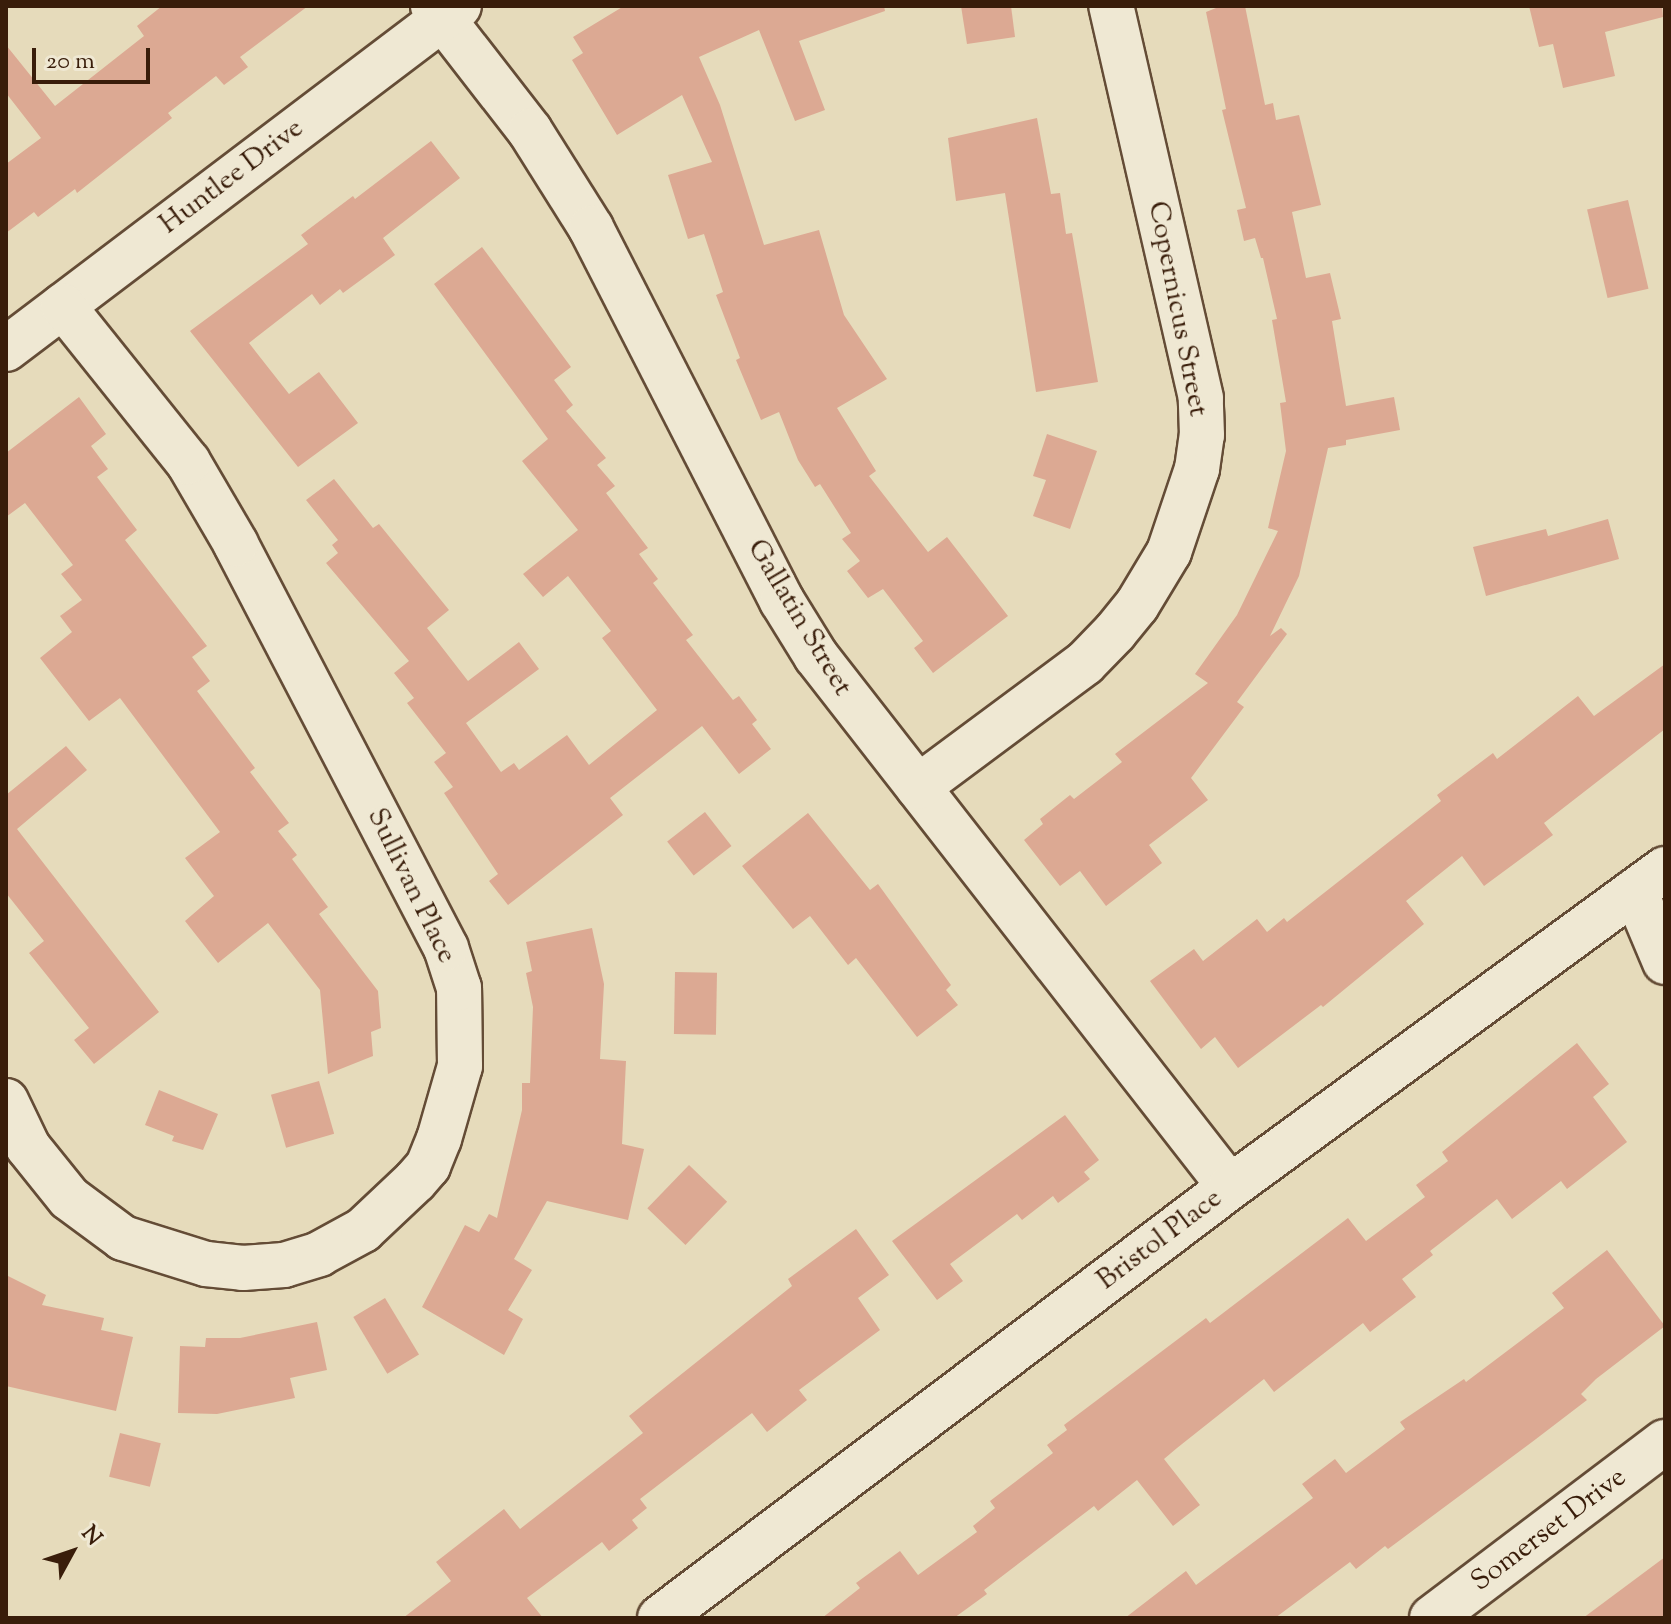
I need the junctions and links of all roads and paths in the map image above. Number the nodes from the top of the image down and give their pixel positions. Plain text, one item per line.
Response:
1 (1111, 6) edge
2 (444, 10) edge
3 (63, 306) junction
4 (6, 349) edge
5 (918, 787) junction
6 (1650, 880) edge
7 (1665, 962) edge
8 (6, 1101) edge
9 (1230, 1187) junction
10 (1665, 1442) edge
11 (660, 1618) edge
12 (1432, 1618) edge

1 - 5 street, Copernicus Street
2 - 3 street, Huntlee Drive
2 - 5 street, Gallatin Street
3 - 4 street, Huntlee Drive
3 - 8 street, Sullivan Place
5 - 9 street, Gallatin Street
6 - 7 street
6 - 9 street, Bristol Place
9 - 11 street, Bristol Place
10 - 12 street, Somerset Drive

